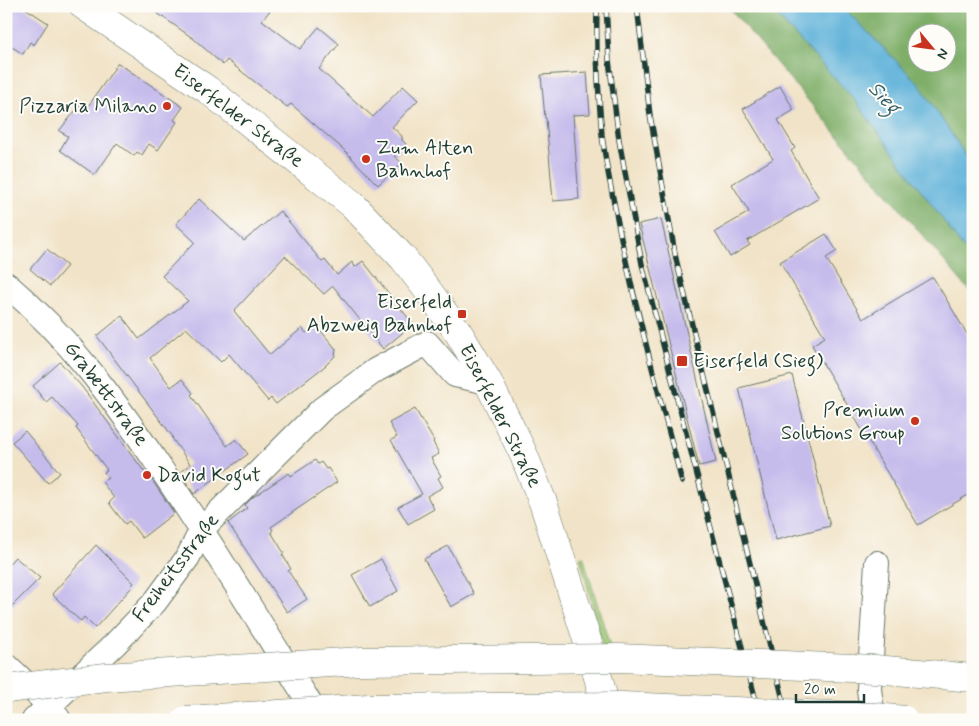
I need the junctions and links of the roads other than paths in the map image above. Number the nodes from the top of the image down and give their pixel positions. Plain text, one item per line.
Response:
1 (84, 6) edge
2 (6, 284) edge
3 (488, 382) junction
4 (202, 529) junction
5 (877, 563) dead end
6 (6, 665) edge
7 (973, 678) edge
8 (6, 689) edge
9 (47, 715) edge
10 (186, 720) edge
11 (320, 720) edge
12 (610, 720) edge
13 (873, 720) edge
14 (904, 720) edge

1 - 3 main road, Eiserfelder Straße
2 - 4 street, Grabettstraße
3 - 4 street, Freiheitsstraße
3 - 12 main road, Eiserfelder Straße
4 - 9 street, Freiheitsstraße
4 - 11 street, Grabettstraße
5 - 13 street
6 - 9 street
7 - 8 main road, bridge
10 - 14 main road, bridge

